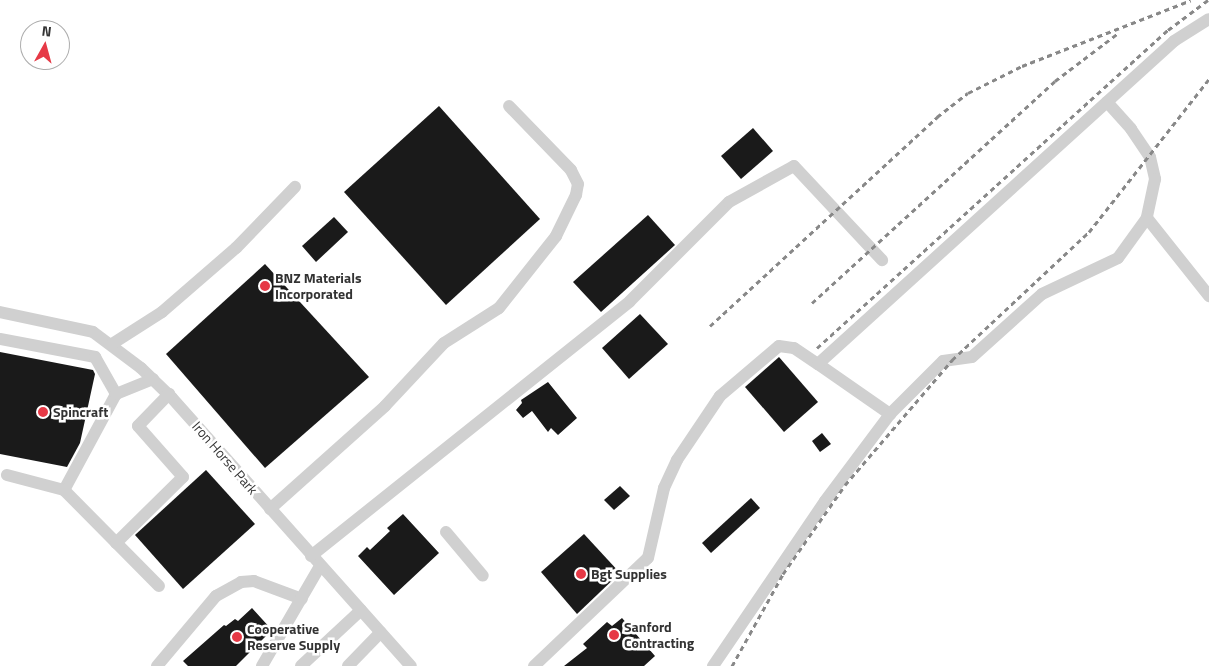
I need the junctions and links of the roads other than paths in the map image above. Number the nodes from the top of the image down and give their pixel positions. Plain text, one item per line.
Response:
1 (1209, 19) edge
2 (1107, 102) junction
3 (508, 106) dead end
4 (294, 187) dead end
5 (1147, 218) junction
6 (882, 260) dead end
7 (1209, 296) edge
8 (0, 312) edge
9 (0, 339) edge
10 (112, 344) junction
11 (818, 364) junction
12 (153, 379) junction
13 (116, 394) junction
14 (169, 394) junction
15 (890, 414) junction
16 (7, 475) dead end
17 (64, 490) junction
18 (270, 509) junction
19 (446, 532) dead end
20 (116, 543) junction
21 (316, 561) junction
22 (483, 576) dead end
23 (158, 586) dead end
24 (302, 599) junction
25 (361, 610) junction
26 (381, 632) junction
27 (404, 664) edge
28 (157, 666) edge
29 (262, 666) edge
30 (301, 666) edge
31 (348, 666) edge
32 (534, 666) edge
33 (713, 666) edge

1 - 2 street
2 - 5 street
2 - 11 street
3 - 18 street
4 - 10 street
5 - 7 street
5 - 15 street
6 - 21 street
8 - 10 street, Iron Horse Park
9 - 13 street
10 - 12 street, Iron Horse Park
11 - 15 street
11 - 32 street
12 - 13 street
12 - 14 street, Iron Horse Park
13 - 17 street
14 - 18 street, Iron Horse Park
14 - 20 street
15 - 33 street
16 - 17 street
17 - 20 street
18 - 21 street, Iron Horse Park
19 - 22 street
20 - 23 street
21 - 24 street
21 - 25 street, Iron Horse Park
24 - 28 street
24 - 29 street
25 - 26 street, Iron Horse Park
25 - 30 street
26 - 27 street, Iron Horse Park
26 - 31 street

